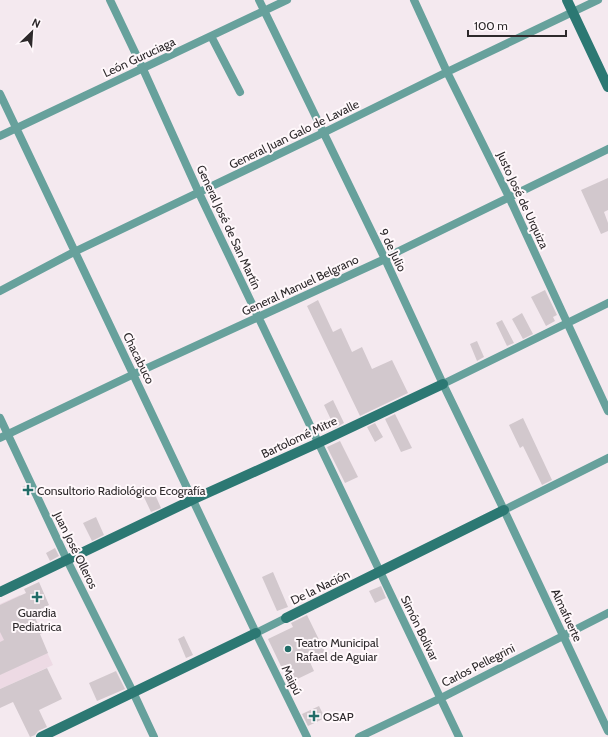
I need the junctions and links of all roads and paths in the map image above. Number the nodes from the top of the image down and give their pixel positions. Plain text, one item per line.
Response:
1 (110, 0) edge
2 (259, 0) edge
3 (287, 0) edge
4 (414, 0) edge
5 (567, 0) edge
6 (598, 0) edge
7 (264, 11) junction
8 (573, 12) junction
9 (211, 36) junction
10 (143, 69) junction
11 (447, 72) junction
12 (608, 87) edge
13 (240, 92) dead end
14 (0, 94) edge
15 (16, 129) junction
16 (323, 134) junction
17 (0, 136) edge
18 (608, 149) edge
19 (199, 193) junction
20 (509, 197) junction
21 (74, 252) junction
22 (385, 259) junction
23 (0, 291) edge
24 (608, 303) edge
25 (259, 317) junction
26 (567, 322) junction
27 (134, 374) junction
28 (443, 384) junction
29 (608, 411) edge
30 (0, 418) edge
31 (4, 436) edge
32 (318, 443) junction
33 (608, 458) edge
34 (194, 499) junction
35 (504, 510) junction
36 (67, 560) junction
37 (380, 572) junction
38 (0, 592) edge
39 (608, 613) edge
40 (286, 618) joint
41 (256, 633) junction
42 (563, 635) junction
43 (134, 692) junction
44 (441, 698) junction
45 (608, 731) edge
46 (41, 737) edge
47 (154, 737) edge
48 (307, 737) edge
49 (359, 737) edge
50 (459, 737) edge

1 - 10 street, General José de San Martín
2 - 7 street, 9 de Julio
3 - 7 street, León Guruciaga
4 - 11 street, Justo José de Urquiza
5 - 8 street
6 - 8 street, General Juan Galo de Lavalle
7 - 9 street, León Guruciaga
7 - 16 street, 9 de Julio
8 - 11 street, General Juan Galo de Lavalle
8 - 12 street
9 - 10 street, León Guruciaga
9 - 13 street
10 - 15 street, León Guruciaga
10 - 19 street, General José de San Martín
11 - 16 street, General Juan Galo de Lavalle
11 - 20 street, Justo José de Urquiza
14 - 15 street, Chacabuco
15 - 17 street, León Guruciaga
15 - 21 street, Chacabuco
16 - 19 street, General Juan Galo de Lavalle
16 - 22 street, 9 de Julio
18 - 20 street, General Manuel Belgrano
19 - 21 street, General Juan Galo de Lavalle
19 - 25 street, General José de San Martín
20 - 22 street, General Manuel Belgrano
20 - 26 street, Justo José de Urquiza
21 - 23 street, General Juan Galo de Lavalle
21 - 27 street, Chacabuco
22 - 25 street, General Manuel Belgrano
22 - 28 street, 9 de Julio
24 - 26 street, Bartolomé Mitre
25 - 27 street, General Manuel Belgrano
25 - 32 street, General José de San Martín
26 - 28 street, Bartolomé Mitre
26 - 29 street, Justo José de Urquiza
27 - 31 street, General Manuel Belgrano
27 - 34 street, Chacabuco
28 - 32 street, Bartolomé Mitre
28 - 35 street, 9 de Julio
30 - 31 street, Juan José Olleros
31 - 36 street, Juan José Olleros
32 - 34 street, Bartolomé Mitre
32 - 37 street, General José de San Martín
33 - 35 street, De la Nación
34 - 36 street, Bartolomé Mitre
34 - 41 street, Chacabuco
35 - 37 street, De la Nación
35 - 42 street, Almafuerte
36 - 38 street, Bartolomé Mitre
36 - 43 street, Juan José Olleros
37 - 40 street, De la Nación
37 - 44 street, Simón Bolívar
39 - 42 street, Carlos Pellegrini
40 - 41 street, De la Nación
41 - 43 street, De la Nación
41 - 48 street, Maipú
42 - 44 street, Carlos Pellegrini
42 - 45 street, Almafuerte
43 - 46 street, De la Nación
43 - 47 street, Juan José Olleros
44 - 49 street, Carlos Pellegrini
44 - 50 street, Simón Bolívar

